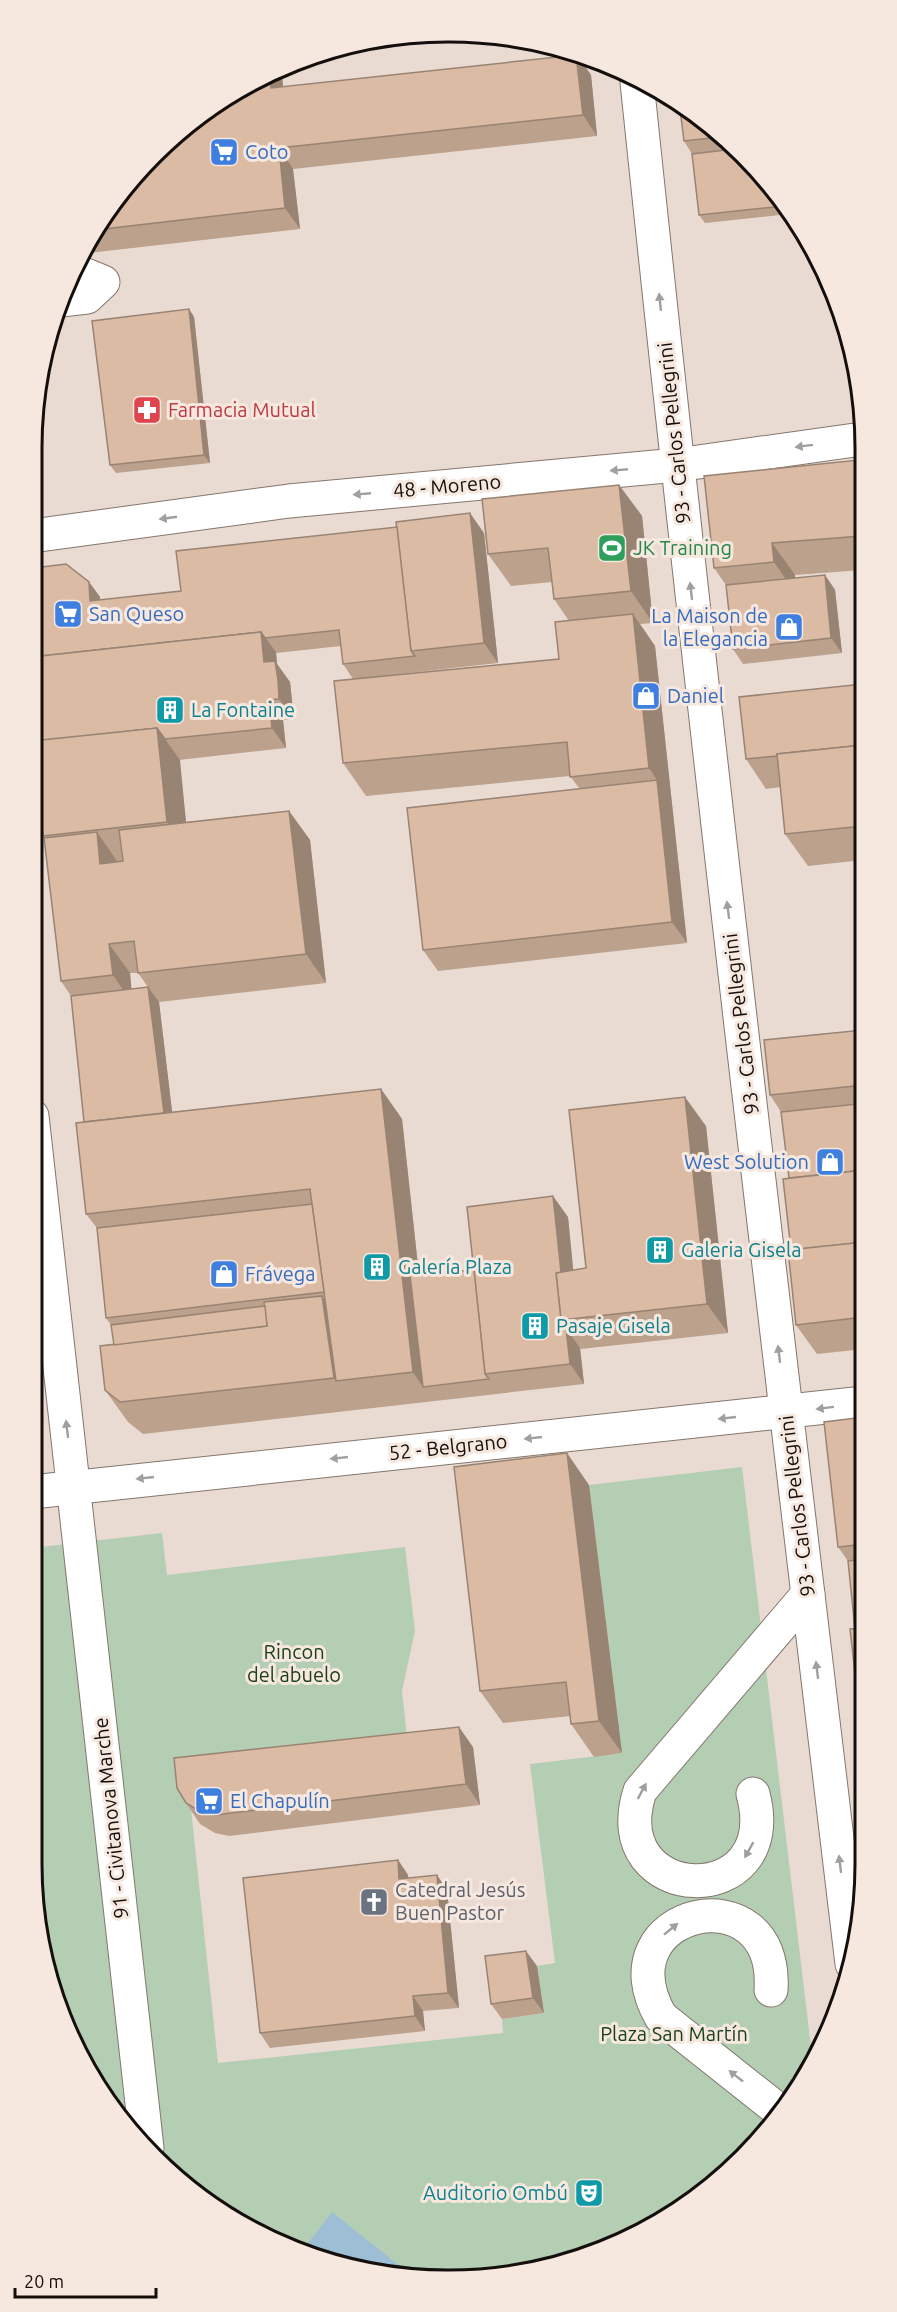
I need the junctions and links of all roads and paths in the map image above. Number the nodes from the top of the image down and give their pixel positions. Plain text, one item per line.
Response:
1 (638, 89) edge
2 (82, 273) edge
3 (71, 299) edge
4 (855, 440) edge
5 (677, 465) junction
6 (42, 535) edge
7 (42, 1202) edge
8 (855, 1404) edge
9 (785, 1412) junction
10 (75, 1487) junction
11 (42, 1491) edge
12 (808, 1594) junction
13 (753, 1794) dead end
14 (849, 1935) edge
15 (771, 1990) dead end
16 (774, 2107) edge
17 (146, 2135) edge

5 -> 1 street, 93 - Carlos Pellegrini
2 - 3 street
4 -> 5 street, 48 - Moreno
5 -> 6 street, 48 - Moreno
9 -> 5 street, 93 - Carlos Pellegrini
10 -> 7 street, 91 - Civitanova Marche
8 -> 9 street, 52 - Belgrano
9 -> 10 street, 52 - Belgrano
9 - 12 street, 93 - Carlos Pellegrini
10 - 11 street, 52 - Belgrano
10 - 17 street, 91 - Civitanova Marche
13 -> 12 street
14 -> 12 street, 93 - Carlos Pellegrini
16 -> 15 street

